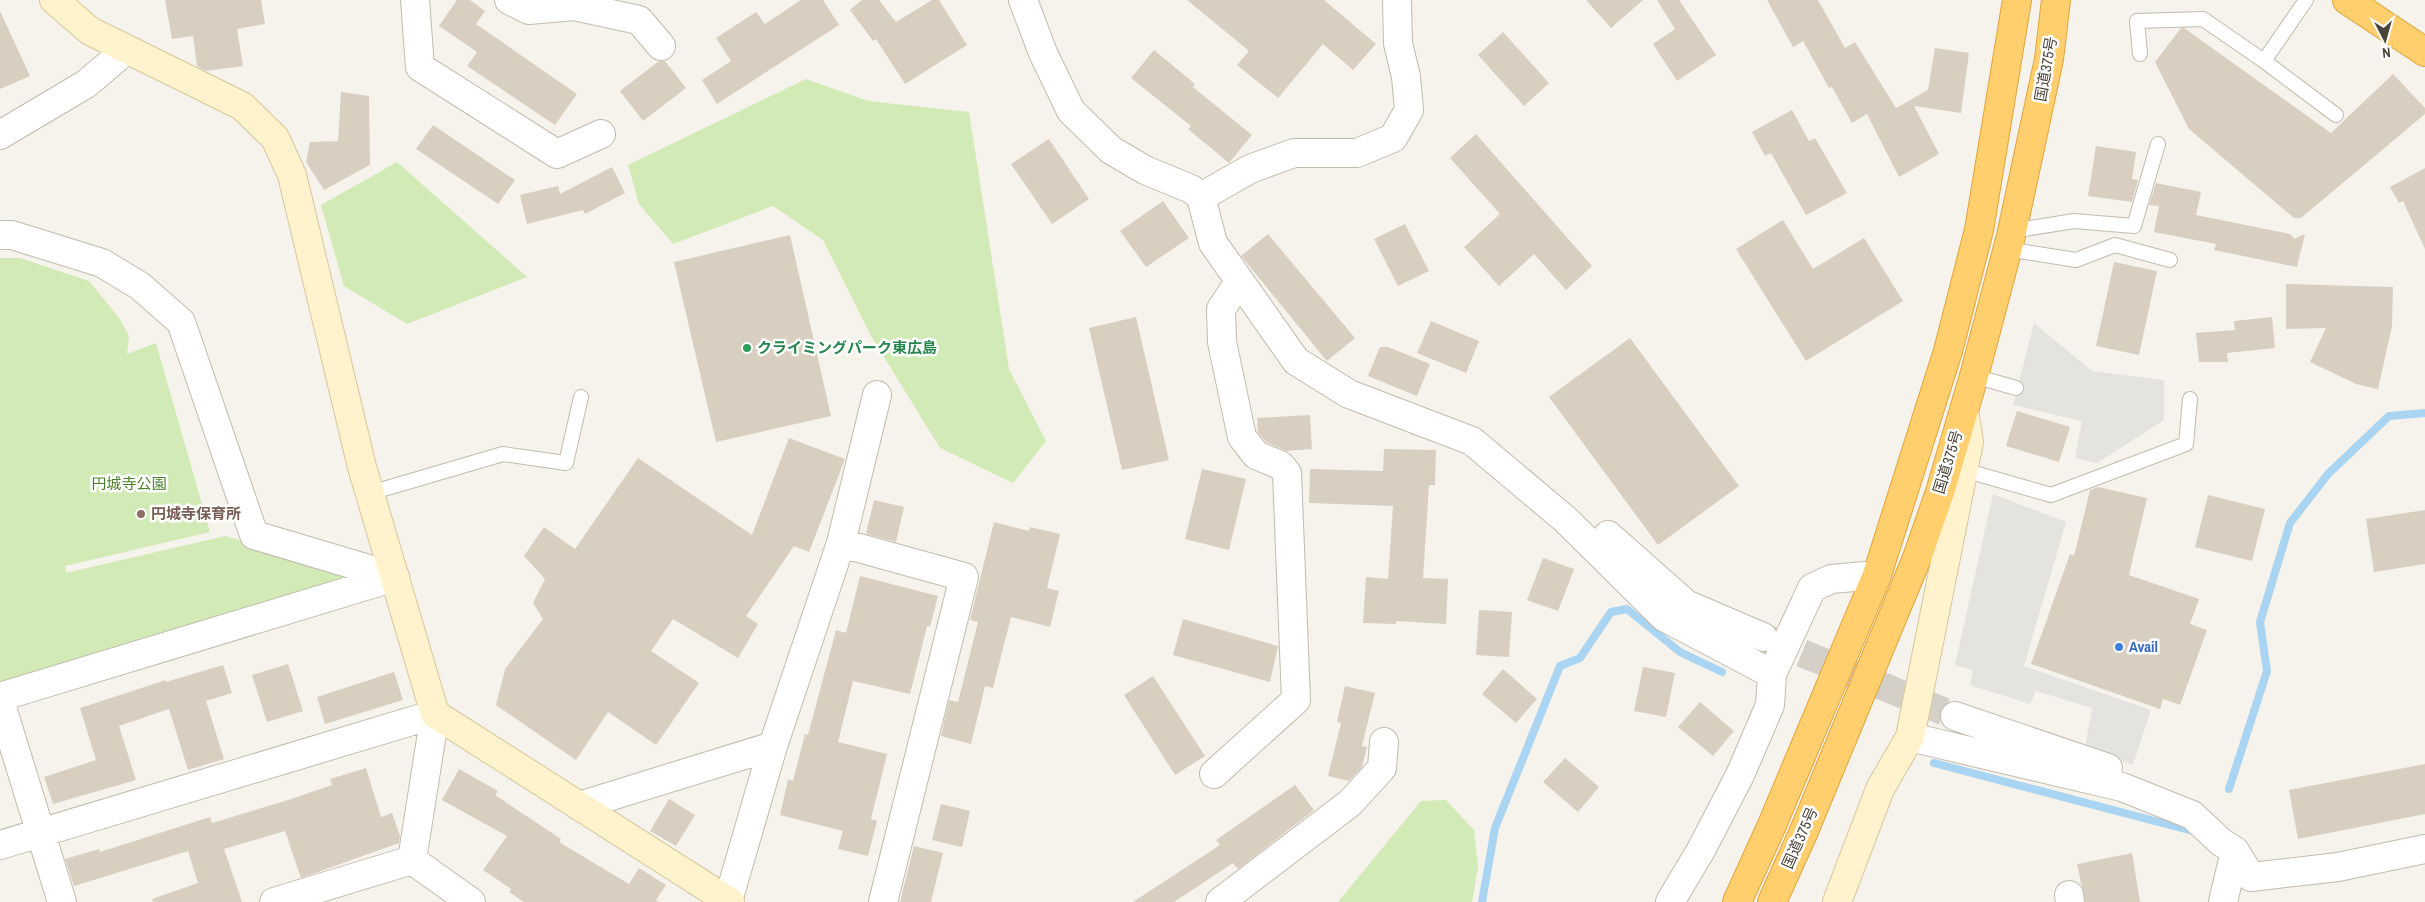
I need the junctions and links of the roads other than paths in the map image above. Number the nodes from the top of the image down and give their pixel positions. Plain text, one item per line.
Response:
1 (54, 0) edge
2 (415, 0) edge
3 (509, 0) edge
4 (1023, 0) edge
5 (1397, 0) edge
6 (2018, 0) edge
7 (2056, 0) edge
8 (2306, 0) edge
9 (2347, 0) edge
10 (661, 46) dead end
11 (126, 50) junction
12 (2425, 52) edge
13 (2140, 54) dead end
14 (2264, 61) junction
15 (2336, 115) dead end
16 (601, 134) dead end
17 (0, 135) edge
18 (2158, 144) dead end
19 (1201, 197) junction
20 (0, 235) edge
21 (2009, 240) junction
22 (2170, 260) dead end
23 (1239, 282) junction
24 (1974, 376) junction
25 (2016, 388) dead end
26 (877, 395) dead end
27 (581, 397) dead end
28 (2190, 399) dead end
29 (1964, 410) junction
30 (1964, 470) junction
31 (370, 493) junction
32 (1547, 504) junction
33 (841, 543) junction
34 (1876, 575) junction
35 (395, 577) junction
36 (1763, 637) tunnel mouth
37 (1772, 674) junction
38 (0, 697) edge
39 (0, 701) edge
40 (435, 714) junction
41 (1955, 716) tunnel mouth
42 (1910, 737) junction
43 (1384, 742) dead end
44 (773, 746) junction
45 (1214, 774) dead end
46 (2122, 787) junction
47 (579, 806) junction
48 (40, 833) junction
49 (0, 845) edge
50 (2425, 850) edge
51 (2235, 851) junction
52 (412, 860) junction
53 (729, 901) edge
54 (62, 902) edge
55 (274, 902) edge
56 (471, 902) edge
57 (882, 902) edge
58 (1220, 902) edge
59 (1670, 902) edge
60 (1737, 902) edge
61 (1772, 902) edge
62 (1837, 902) edge
63 (2223, 902) edge

1 - 11 street
2 - 16 street
3 - 10 street
4 - 19 street
5 - 19 street
6 - 34 highway, 国道375号
7 - 21 highway, 国道375号
8 - 14 lane
9 - 12 highway
11 - 17 street
11 - 31 street
13 - 14 lane
14 - 15 lane
18 - 21 lane
19 - 23 street
20 - 35 street
21 - 22 lane
21 - 24 highway, 国道375号
23 - 32 street
23 - 45 street
24 - 25 lane
24 - 29 highway, 国道375号
26 - 33 street
27 - 31 lane
28 - 30 lane
29 - 30 street
29 - 61 highway, 国道375号
30 - 42 street
31 - 35 street
32 - 36 street
32 - 37 street
33 - 44 street
33 - 57 street
34 - 37 street
34 - 60 highway, 国道375号
35 - 38 street
35 - 40 street
37 - 59 street
39 - 48 street
40 - 47 street
40 - 48 street
40 - 52 street
41 - 46 street
42 - 46 street
42 - 62 street
43 - 58 street
44 - 47 street
44 - 53 street
46 - 51 street
47 - 53 street
48 - 49 street
48 - 54 street
50 - 51 street
51 - 63 street
52 - 55 street
52 - 56 street

